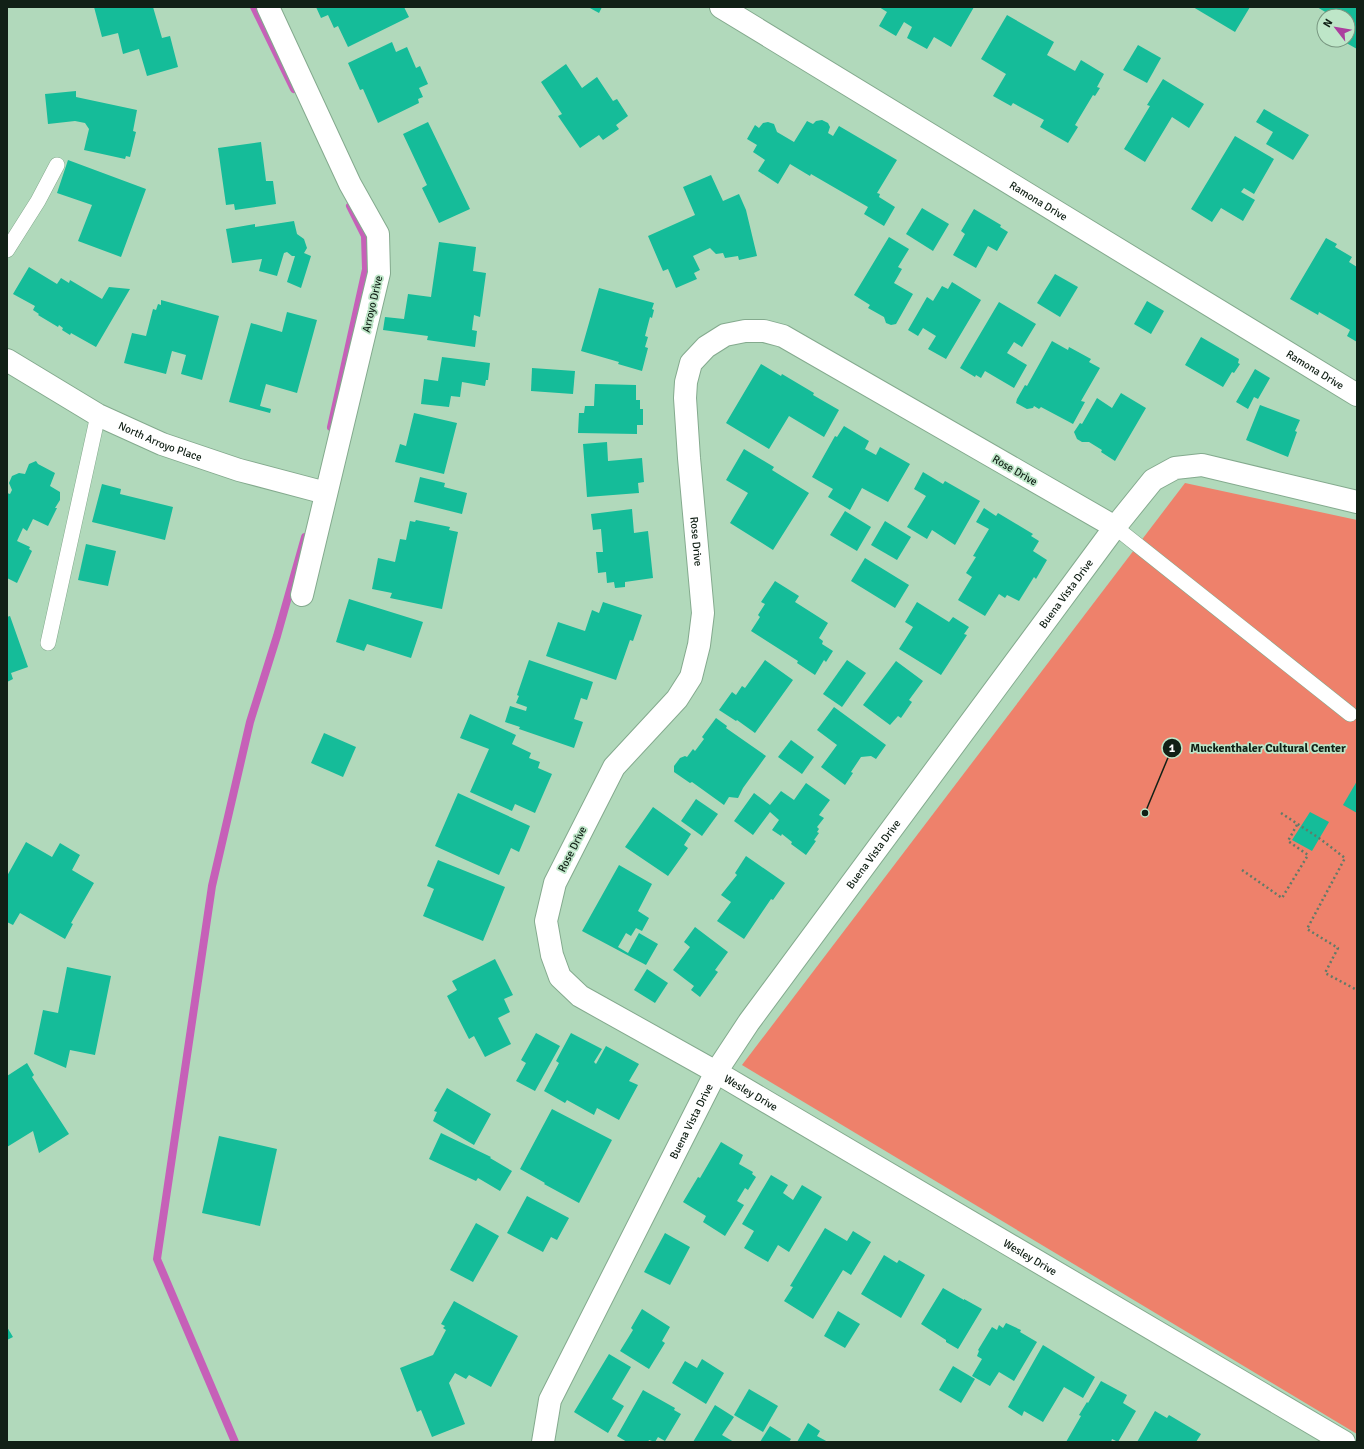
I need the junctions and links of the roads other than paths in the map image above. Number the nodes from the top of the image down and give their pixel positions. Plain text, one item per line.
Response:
1 (268, 7) edge
2 (721, 7) edge
3 (57, 165) dead end
4 (7, 250) edge
5 (7, 360) edge
6 (1357, 395) edge
7 (98, 415) junction
8 (326, 492) junction
9 (1357, 502) edge
10 (1115, 527) junction
11 (302, 595) dead end
12 (48, 643) dead end
13 (1350, 714) dead end
14 (716, 1072) junction
15 (543, 1442) edge
16 (1344, 1442) edge

1 - 8 street, Arroyo Drive
2 - 6 street, Ramona Drive
3 - 4 lane
5 - 7 street, North Arroyo Place
7 - 8 street, North Arroyo Place
7 - 12 lane
8 - 11 street, Arroyo Drive
9 - 10 street, Buena Vista Drive
10 - 13 lane
10 - 14 street, Buena Vista Drive
10 - 14 street, Rose Drive
14 - 15 street, Buena Vista Drive
14 - 16 street, Wesley Drive

